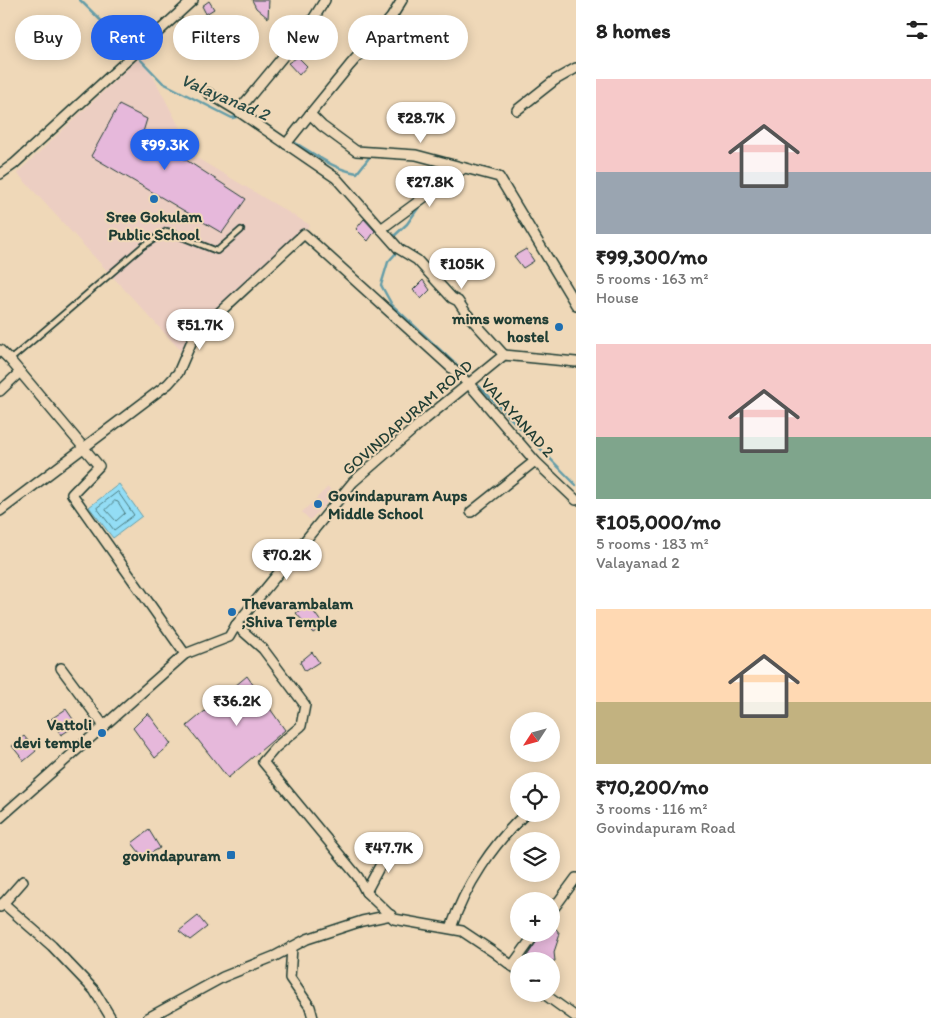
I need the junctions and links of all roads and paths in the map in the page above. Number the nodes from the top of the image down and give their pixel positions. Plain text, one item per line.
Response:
1 (193, 0) edge
2 (325, 0) edge
3 (402, 0) edge
4 (576, 68) edge
5 (208, 93) dead end
6 (517, 110) dead end
7 (238, 111) junction
8 (310, 114) junction
9 (286, 144) junction
10 (464, 168) junction
11 (0, 174) edge
12 (381, 229) junction
13 (241, 230) dead end
14 (576, 305) edge
15 (0, 350) edge
16 (504, 355) junction
17 (10, 360) junction
18 (576, 362) edge
19 (20, 372) junction
20 (469, 384) junction
21 (0, 391) edge
22 (83, 448) junction
23 (535, 461) junction
24 (576, 500) edge
25 (0, 511) edge
26 (471, 512) dead end
27 (236, 625) junction
28 (185, 654) junction
29 (61, 668) dead end
30 (104, 726) junction
31 (0, 818) edge
32 (516, 822) edge
33 (391, 845) dead end
34 (576, 878) edge
35 (23, 881) dead end
36 (366, 892) junction
37 (560, 900) edge
38 (2, 905) edge
39 (391, 915) junction
40 (451, 928) junction
41 (292, 946) junction
42 (510, 964) edge
43 (555, 1002) edge
44 (576, 1017) edge
45 (111, 1018) edge
46 (148, 1018) edge
47 (313, 1018) edge

1 - 11 street
2 - 7 street
3 - 8 street
4 - 6 street
5 - 7 street
7 - 9 street
8 - 9 street
8 - 10 street
9 - 12 street
10 - 12 street
10 - 14 street
12 - 16 street
13 - 17 lane
15 - 17 street
16 - 18 street
16 - 20 street, GOVINDAPURAM ROAD
17 - 19 street
19 - 21 street
19 - 22 street
20 - 22 street, VALAYANAD 2
20 - 23 street, VALAYANAD 2
20 - 27 street, GOVINDAPURAM ROAD
22 - 25 street
22 - 28 street
23 - 24 street, VALAYANAD 2
23 - 26 street
27 - 28 street, GOVINDAPURAM ROAD
27 - 36 street
28 - 30 street, GOVINDAPURAM ROAD
29 - 30 street
30 - 31 street, GOVINDAPURAM ROAD
32 - 40 street
33 - 36 street
34 - 37 street
35 - 38 street
36 - 39 street
38 - 45 street
39 - 40 street
39 - 41 street
40 - 42 street
41 - 46 street
41 - 47 street
43 - 44 street

